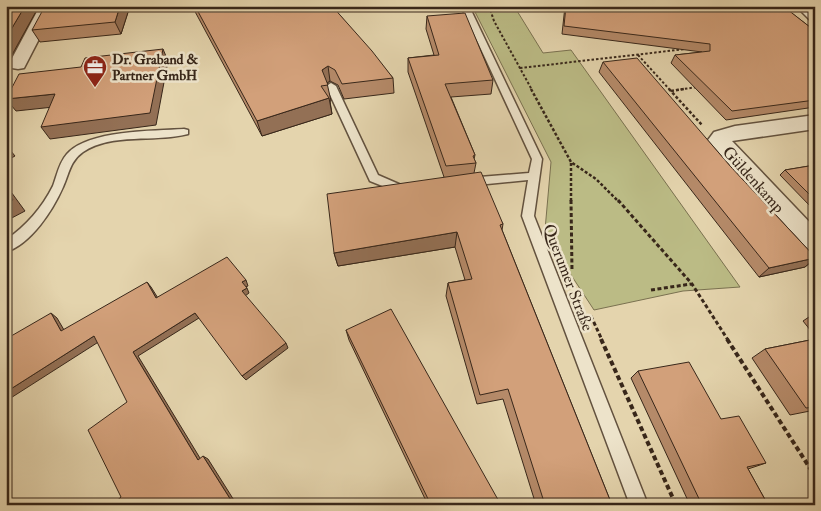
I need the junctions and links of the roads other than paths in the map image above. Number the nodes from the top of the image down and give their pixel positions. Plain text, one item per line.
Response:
1 (48, 6) edge
2 (465, 6) edge
3 (804, 6) edge
4 (815, 16) edge
5 (18, 64) dead end
6 (331, 86) edge
7 (815, 122) edge
8 (184, 132) dead end
9 (534, 176) junction
10 (457, 183) edge
11 (419, 187) edge
12 (815, 245) edge
13 (6, 247) edge
14 (639, 505) edge

1 - 5 street
2 - 9 lane, Querumer Straße
3 - 4 street
6 - 11 lane
7 - 12 street, Güldenkamp
8 - 13 lane
9 - 10 lane
9 - 14 lane, Querumer Straße

